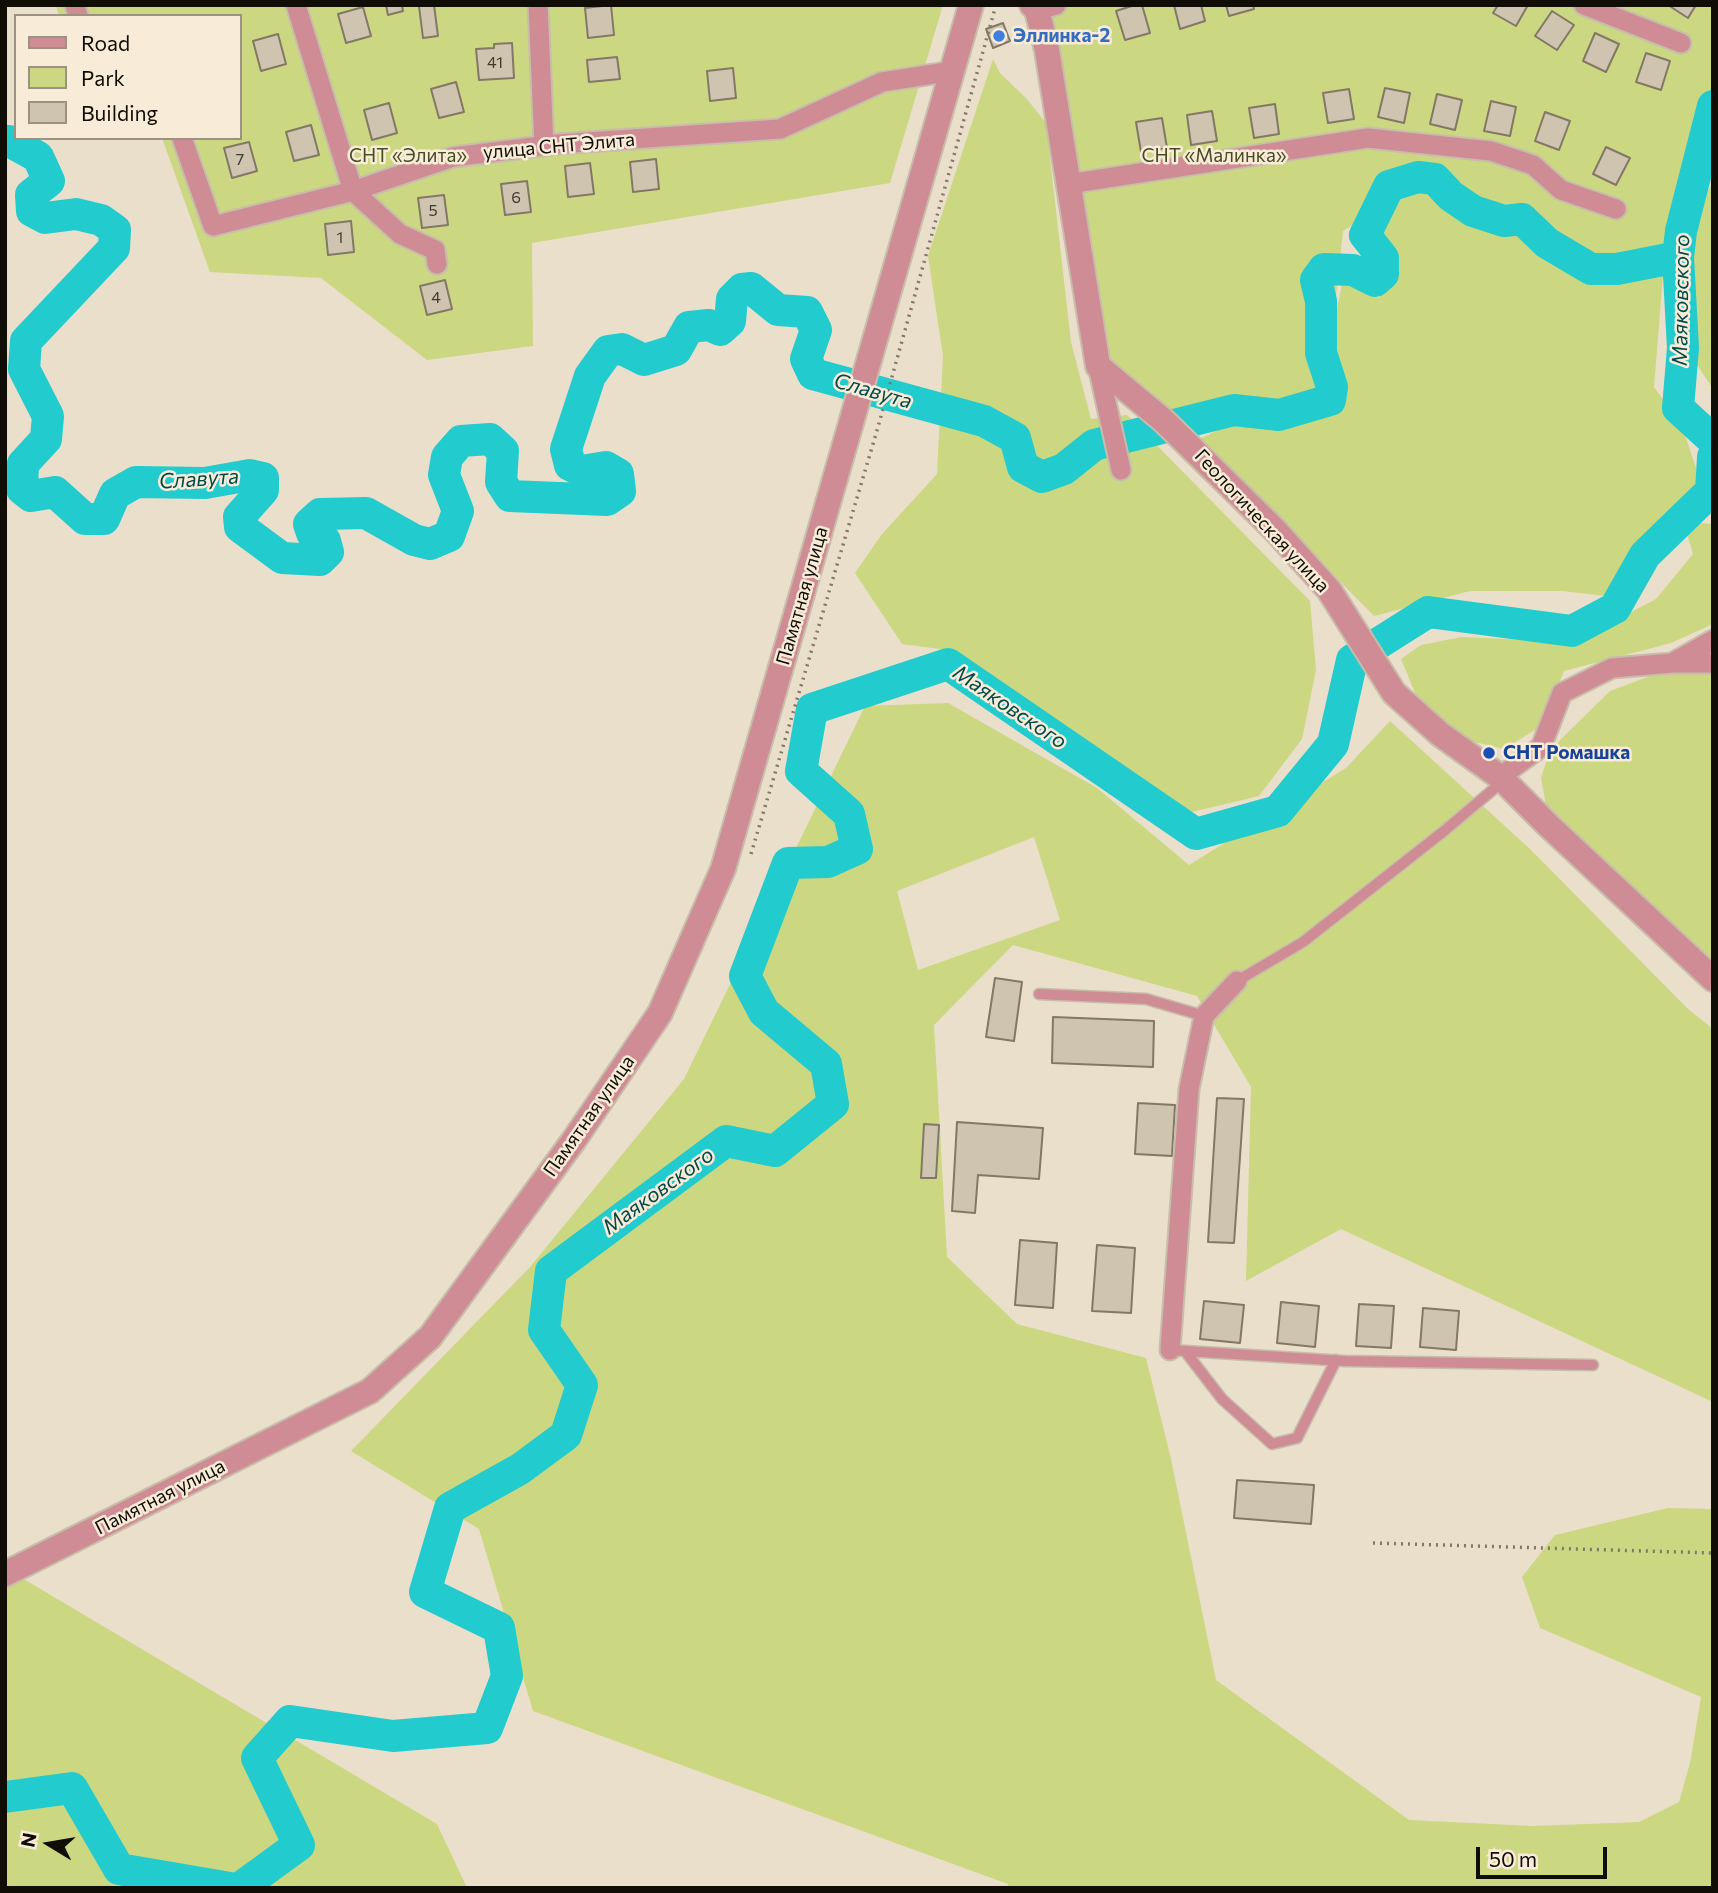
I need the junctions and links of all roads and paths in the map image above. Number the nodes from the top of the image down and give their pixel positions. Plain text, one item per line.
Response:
1 (296, 5) edge
2 (538, 5) edge
3 (971, 5) edge
4 (1584, 5) edge
5 (1042, 7) edge
6 (1681, 43) dead end
7 (953, 71) junction
8 (183, 140) edge
9 (544, 145) junction
10 (1068, 184) junction
11 (353, 191) junction
12 (1616, 209) dead end
13 (437, 264) dead end
14 (1098, 366) junction
15 (1121, 470) dead end
16 (1713, 640) edge
17 (1672, 663) junction
18 (1713, 663) edge
19 (1502, 779) junction
20 (1713, 979) edge
21 (1237, 981) joint
22 (1039, 994) dead end
23 (1203, 1016) junction
24 (1178, 1351) junction
25 (1336, 1360) junction
26 (1593, 1364) dead end
27 (1373, 1543) dead end
28 (1713, 1552) edge
29 (5, 1574) edge

1 - 11 street
2 - 9 street
3 - 7 street
4 - 6 street
5 - 10 street
7 - 9 street, улица СНТ Элита
7 - 29 street, Памятная улица
8 - 11 street, улица СНТ Элита
9 - 11 street, улица СНТ Элита
10 - 12 street
10 - 14 street
11 - 13 street
14 - 15 street
14 - 19 street, Геологическая улица
16 - 17 street
17 - 18 street
17 - 19 street
19 - 20 street, Геологическая улица
19 - 21 lane
21 - 23 street
22 - 23 lane
23 - 24 street
24 - 25 lane
24 - 25 lane
25 - 26 lane
27 - 28 path

